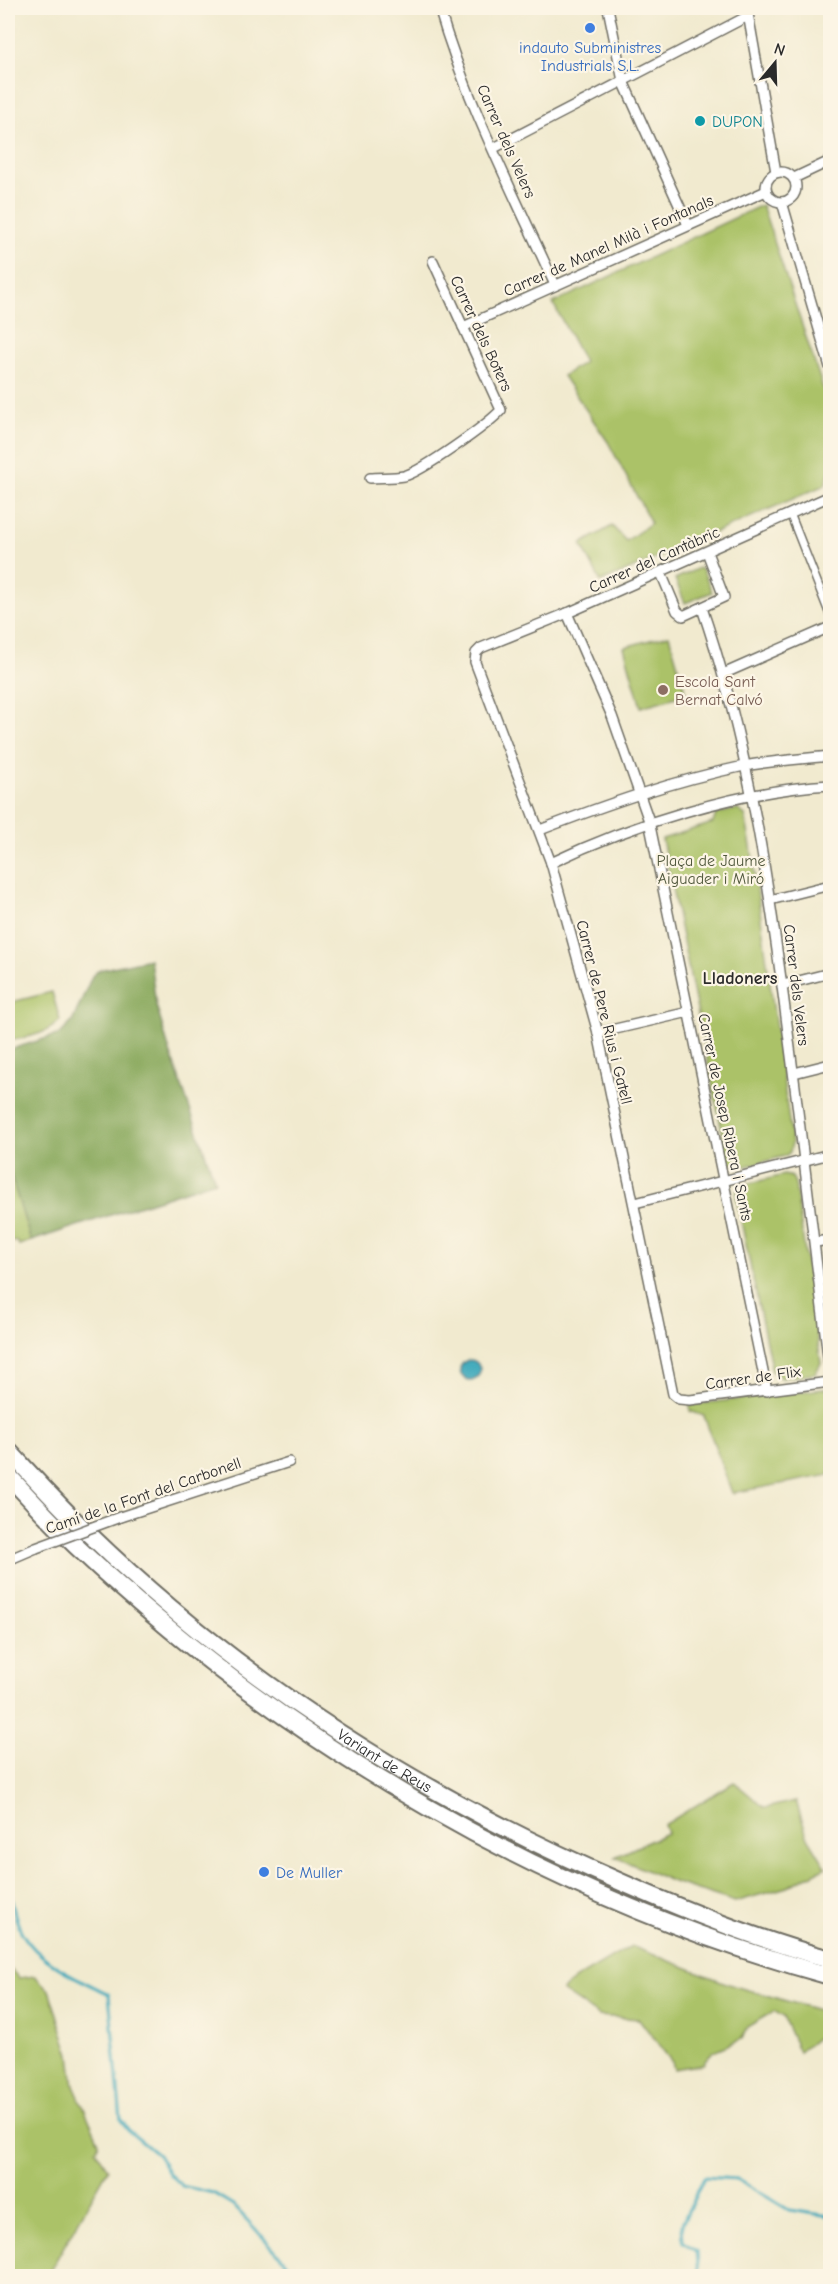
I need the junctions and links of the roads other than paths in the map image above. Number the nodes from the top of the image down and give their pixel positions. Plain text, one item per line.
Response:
1 (439, 8) edge
2 (608, 8) edge
3 (747, 12) edge
4 (623, 81) junction
5 (494, 148) junction
6 (831, 160) edge
7 (776, 172) junction
8 (794, 178) junction
9 (766, 191) junction
10 (782, 202) junction
11 (688, 225) junction
12 (433, 261) dead end
13 (555, 285) junction
14 (464, 327) junction
15 (828, 348) edge
16 (831, 367) edge
17 (370, 478) dead end
18 (831, 496) edge
19 (791, 516) junction
20 (707, 552) junction
21 (660, 573) junction
22 (702, 608) junction
23 (567, 613) junction
24 (831, 615) edge
25 (831, 627) edge
26 (487, 645) joint
27 (723, 674) junction
28 (831, 756) edge
29 (747, 766) junction
30 (831, 785) edge
31 (640, 792) junction
32 (754, 797) junction
33 (650, 824) junction
34 (540, 831) junction
35 (551, 863) junction
36 (831, 885) edge
37 (770, 900) junction
38 (831, 973) edge
39 (783, 985) junction
40 (690, 1012) junction
41 (598, 1033) junction
42 (831, 1064) edge
43 (794, 1072) junction
44 (831, 1154) edge
45 (805, 1161) junction
46 (724, 1182) junction
47 (634, 1203) junction
48 (831, 1240) edge
49 (815, 1242) junction
50 (826, 1289) edge
51 (831, 1373) edge
52 (831, 1382) edge
53 (767, 1391) junction
54 (679, 1399) joint
55 (8, 1450) edge
56 (289, 1462) dead end
57 (8, 1475) edge
58 (8, 1560) edge
59 (707, 1920) junction
60 (831, 1951) edge
61 (829, 1973) edge

1 - 5 street, Carrer dels Velers
2 - 4 street
3 - 4 street
3 - 7 street
4 - 5 street
4 - 11 street
5 - 13 street, Carrer dels Velers
6 - 8 street
7 - 8 street
7 - 9 street
8 - 10 street
9 - 10 street
9 - 11 street, Carrer de Manel Milà i Fontanals
10 - 15 street
11 - 13 street, Carrer de Manel Milà i Fontanals
12 - 14 street, Carrer dels Boters
13 - 14 street, Carrer de Manel Milà i Fontanals
14 - 17 street, Carrer dels Boters
15 - 16 street
18 - 19 street, Carrer del Cantàbric
19 - 20 street, Carrer del Cantàbric
19 - 24 street
20 - 21 street, Carrer del Cantàbric
20 - 22 street
21 - 22 street
21 - 23 street, Carrer del Cantàbric
22 - 27 street, Carrer dels Velers
23 - 26 street, Carrer del Cantàbric
23 - 31 street, Carrer de Josep Ribera i Sants
25 - 27 street
26 - 34 street, Carrer de Pere Rius i Gatell
27 - 29 street, Carrer dels Velers
28 - 29 street
29 - 31 street
29 - 32 street, Carrer dels Velers
30 - 32 street
31 - 33 street, Carrer de Josep Ribera i Sants
31 - 34 street
32 - 33 street
32 - 37 street, Carrer dels Velers
33 - 35 street
33 - 40 street, Carrer de Josep Ribera i Sants
34 - 35 street, Carrer de Pere Rius i Gatell
35 - 41 street, Carrer de Pere Rius i Gatell
36 - 37 street
37 - 39 street, Carrer dels Velers
38 - 39 street
39 - 43 street, Carrer dels Velers
40 - 41 street
40 - 46 street, Carrer de Josep Ribera i Sants
41 - 47 street, Carrer de Pere Rius i Gatell
42 - 43 street
43 - 45 street, Carrer dels Velers
44 - 45 street
45 - 46 street
45 - 49 street, Carrer dels Velers
46 - 47 street
46 - 53 street, Carrer de Josep Ribera i Sants
47 - 54 street, Carrer de Pere Rius i Gatell
48 - 49 street
49 - 50 street, Carrer dels Velers
50 - 51 street, Carrer dels Velers
52 - 53 street, Carrer de Flix
53 - 54 street, Carrer de Flix
55 - 59 highway, Variant de Reus
56 - 58 street, Camí de la Font del Carbonell, bridge
57 - 61 highway, Variant de Reus
59 - 60 highway
59 - 61 highway, Variant de Reus

